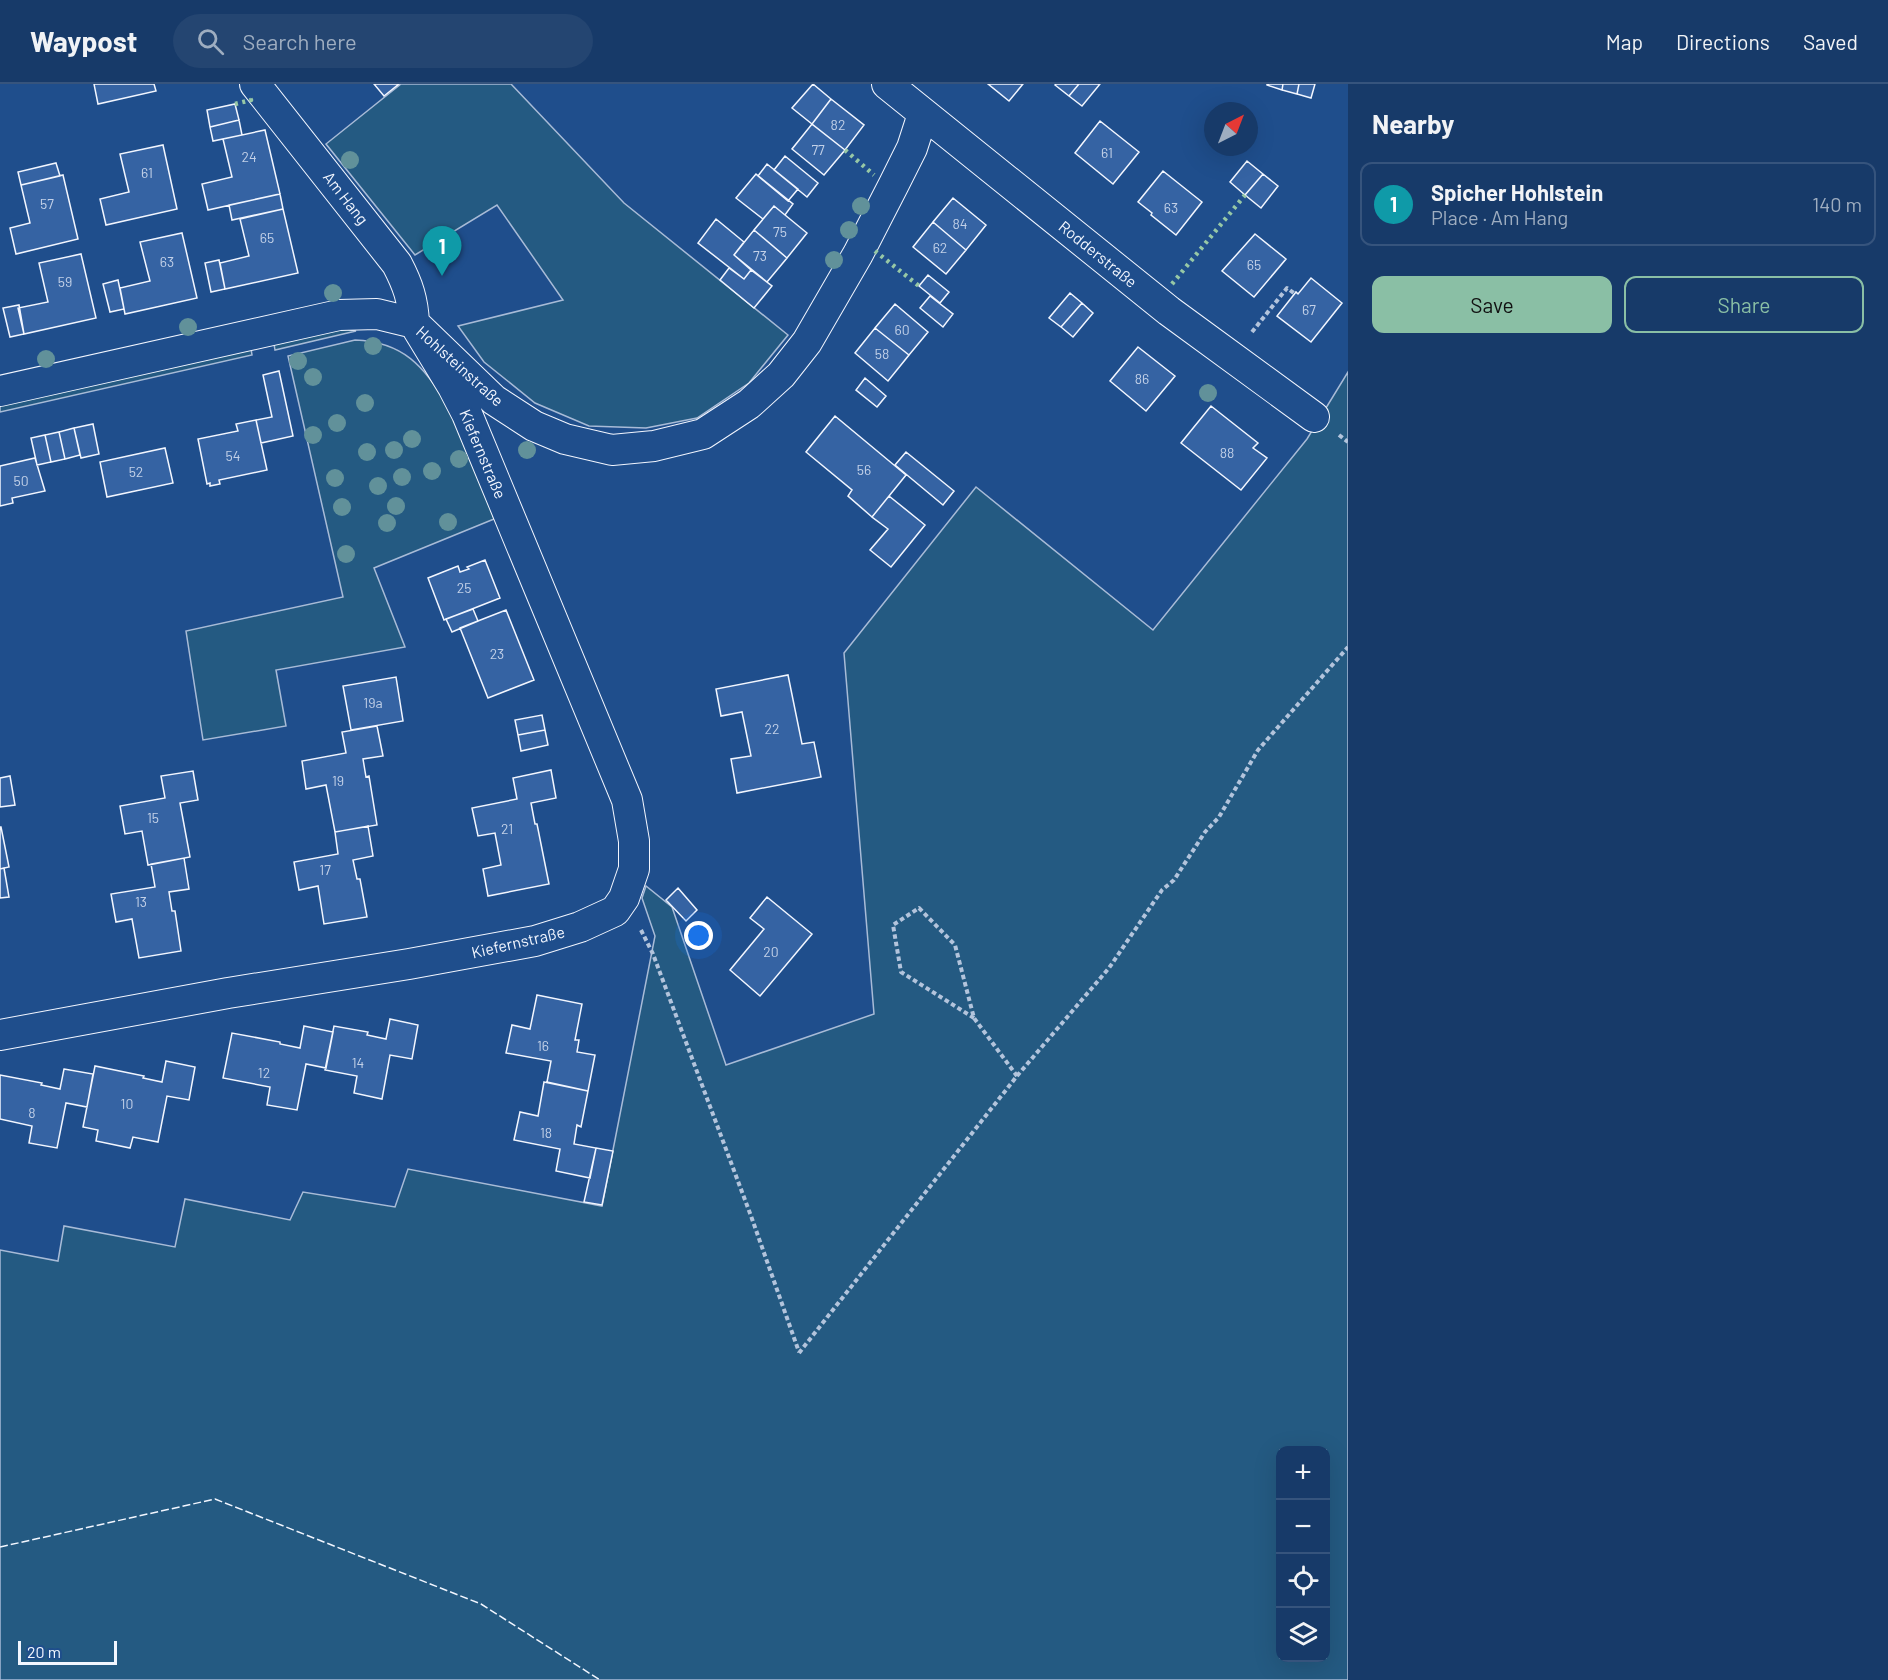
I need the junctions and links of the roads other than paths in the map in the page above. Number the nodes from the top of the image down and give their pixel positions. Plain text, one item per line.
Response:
1 (255, 84) edge
2 (886, 84) edge
3 (922, 114) junction
4 (414, 323) junction
5 (0, 390) edge
6 (1314, 417) dead end
7 (0, 1035) edge

1 - 4 street, Am Hang
2 - 3 street, Rodderstraße
3 - 4 street, Hohlsteinstraße
3 - 6 street, Rodderstraße
4 - 5 street, Hohlsteinstraße
4 - 7 street, Kiefernstraße

